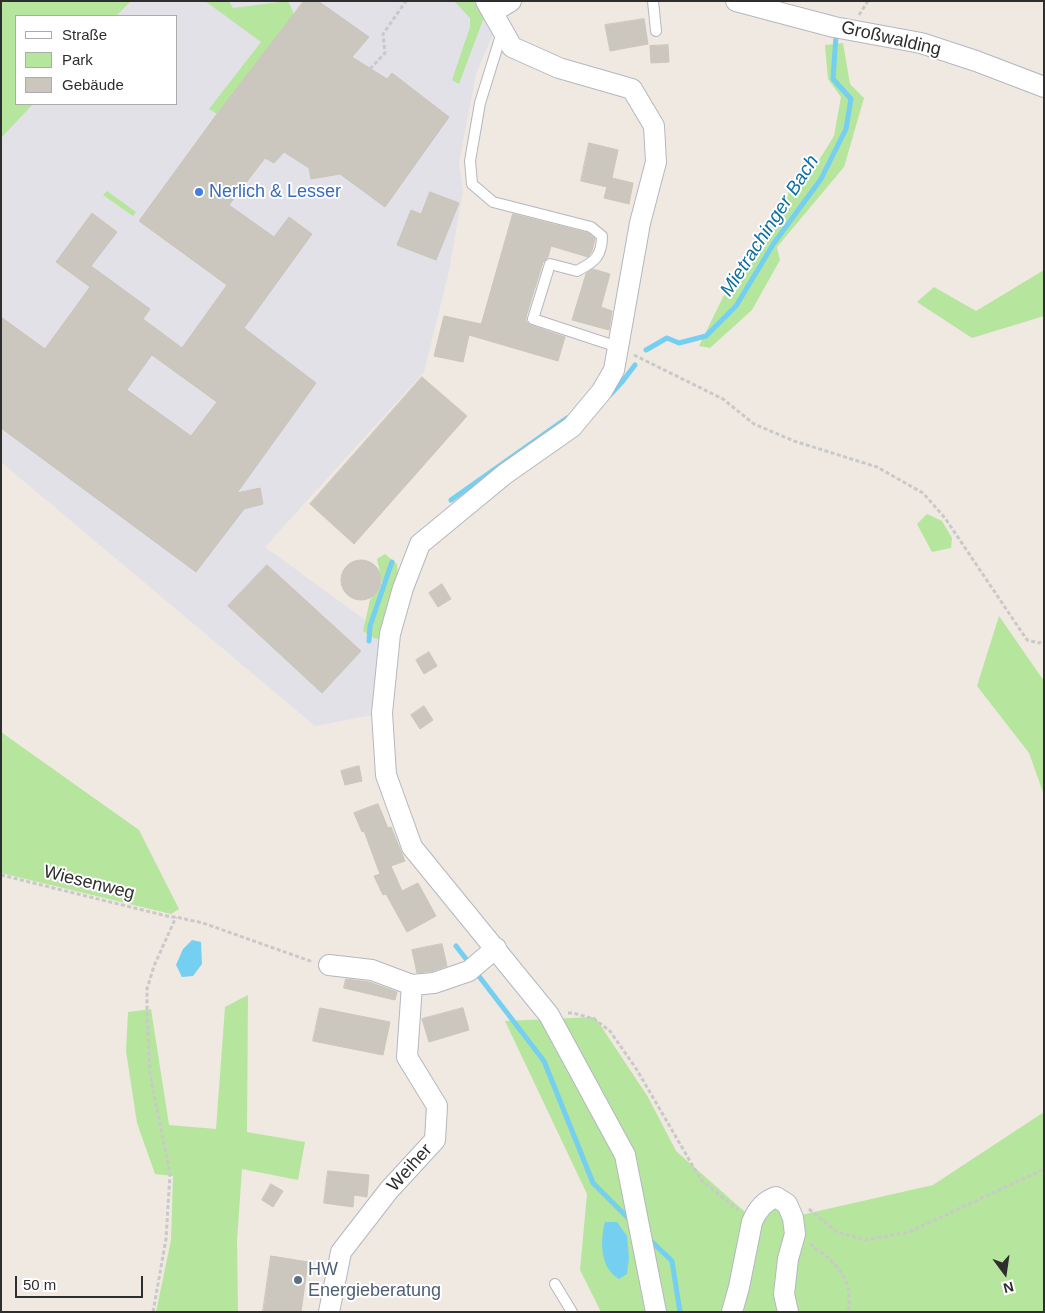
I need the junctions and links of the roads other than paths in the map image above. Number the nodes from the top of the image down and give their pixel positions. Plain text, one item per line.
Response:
1 (511, 1) edge
2 (653, 1) edge
3 (736, 1) edge
4 (494, 14) edge
5 (656, 32) dead end
6 (1044, 87) edge
7 (618, 347) junction
8 (482, 960) junction
9 (329, 965) road end
10 (412, 986) junction
11 (555, 1284) dead end
12 (329, 1312) edge
13 (572, 1312) edge
14 (656, 1312) edge
15 (732, 1312) edge
16 (788, 1312) edge

1 - 4 street
2 - 5 lane
3 - 6 street, Großwalding
4 - 7 street
4 - 7 lane
7 - 8 street
8 - 10 street
8 - 14 street
9 - 10 street
10 - 12 street, Weiher
11 - 13 lane
15 - 16 street

